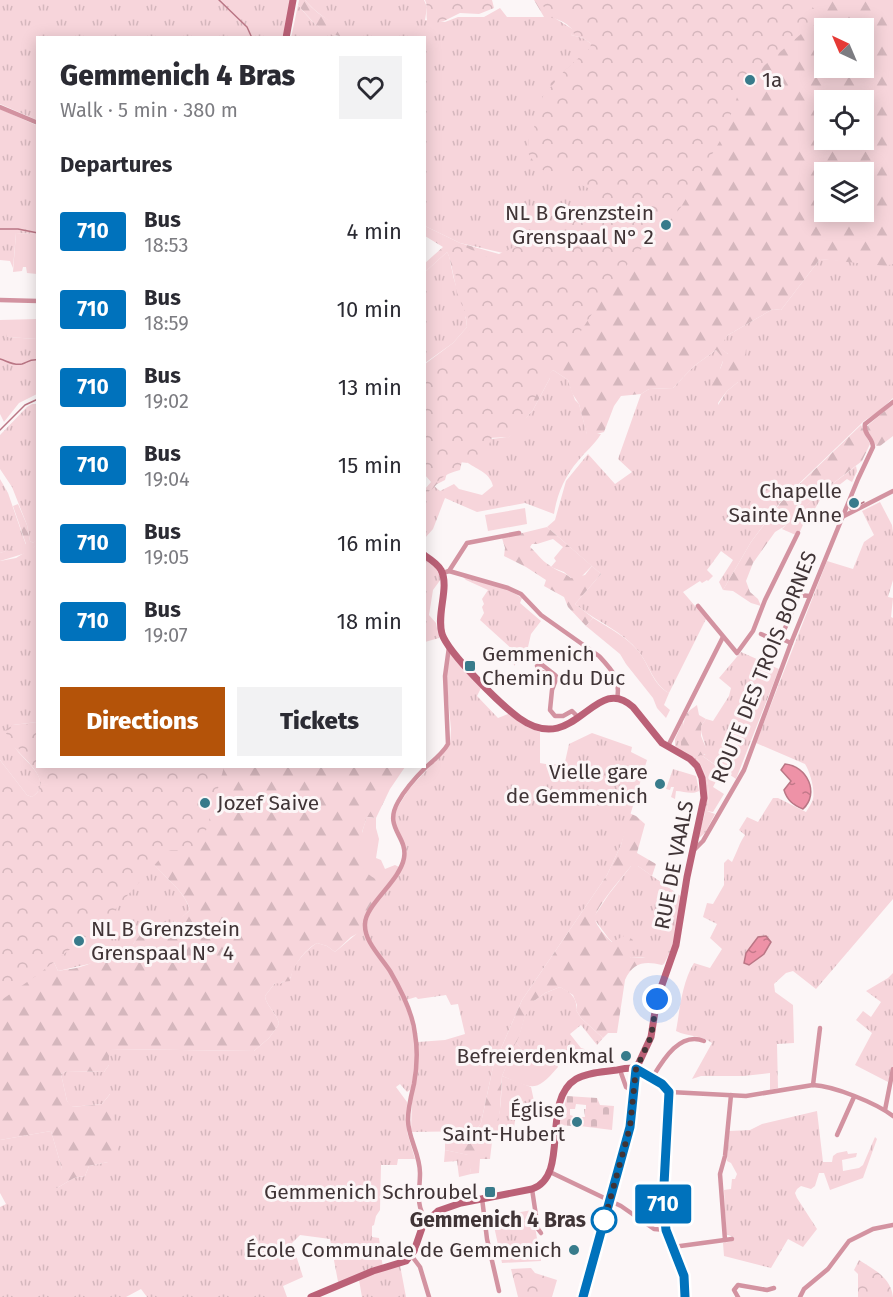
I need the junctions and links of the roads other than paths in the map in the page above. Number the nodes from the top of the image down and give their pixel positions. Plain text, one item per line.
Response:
1 (293, 0) edge
2 (286, 36) edge
3 (0, 107) edge
4 (36, 122) edge
5 (0, 300) edge
6 (36, 301) edge
7 (893, 402) edge
8 (893, 491) edge
9 (843, 517) junction
10 (798, 532) dead end
11 (519, 533) dead end
12 (426, 557) edge
13 (446, 572) junction
14 (810, 596) junction
15 (699, 606) dead end
16 (761, 634) dead end
17 (723, 637) junction
18 (780, 638) junction
19 (791, 643) junction
20 (449, 647) junction
21 (555, 675) dead end
22 (617, 699) junction
23 (578, 717) junction
24 (668, 746) junction
25 (426, 767) edge
26 (425, 768) edge
27 (693, 851) junction
28 (820, 1028) dead end
29 (704, 1041) dead end
30 (636, 1069) junction
31 (893, 1069) edge
32 (620, 1070) junction
33 (652, 1078) junction
34 (813, 1085) junction
35 (633, 1091) junction
36 (669, 1092) junction
37 (731, 1095) junction
38 (854, 1097) junction
39 (885, 1110) junction
40 (893, 1116) edge
41 (837, 1135) dead end
42 (550, 1172) junction
43 (532, 1189) junction
44 (482, 1198) junction
45 (610, 1201) junction
46 (426, 1220) junction
47 (893, 1224) edge
48 (666, 1230) junction
49 (541, 1233) dead end
50 (732, 1239) dead end
51 (725, 1240) junction
52 (673, 1247) junction
53 (411, 1255) junction
54 (774, 1288) dead end
55 (499, 1291) dead end
56 (687, 1296) edge
57 (311, 1297) edge
58 (429, 1297) edge
59 (583, 1297) edge
60 (738, 1297) edge
61 (800, 1297) edge

1 - 2 main road
3 - 4 street
5 - 6 street
7 - 9 street, ROUTE DES TROIS BORNES
8 - 9 street
9 - 14 street, ROUTE DES TROIS BORNES
10 - 17 street
11 - 13 street
12 - 13 main road
13 - 20 main road
13 - 22 street
14 - 18 street
14 - 19 street, ROUTE DES TROIS BORNES
15 - 17 street
16 - 18 street
17 - 24 street
18 - 19 street
19 - 27 street, ROUTE DES TROIS BORNES
20 - 23 main road
20 - 25 street
21 - 23 street
22 - 23 main road
22 - 24 main road, RUE DE VAALS
24 - 27 main road, RUE DE VAALS
26 - 46 street
27 - 30 main road, RUE DE VAALS
28 - 34 street
29 - 33 street
30 - 32 main road
30 - 33 main road
30 - 35 main road, RUE DE VAALS
31 - 39 street
32 - 35 street
32 - 42 main road
33 - 36 main road
34 - 37 street
34 - 38 street
35 - 45 main road, RUE DE VAALS
36 - 37 street
36 - 48 main road
37 - 51 street
38 - 39 street
38 - 41 street
39 - 40 street
42 - 43 main road
42 - 45 street
43 - 44 main road
43 - 49 street
44 - 46 main road
44 - 55 street
45 - 48 street
45 - 59 main road, RUE DE VAALS
46 - 53 main road
47 - 61 street
48 - 52 main road
50 - 51 street
51 - 52 street
52 - 56 main road
53 - 57 main road
53 - 58 street
54 - 60 street

